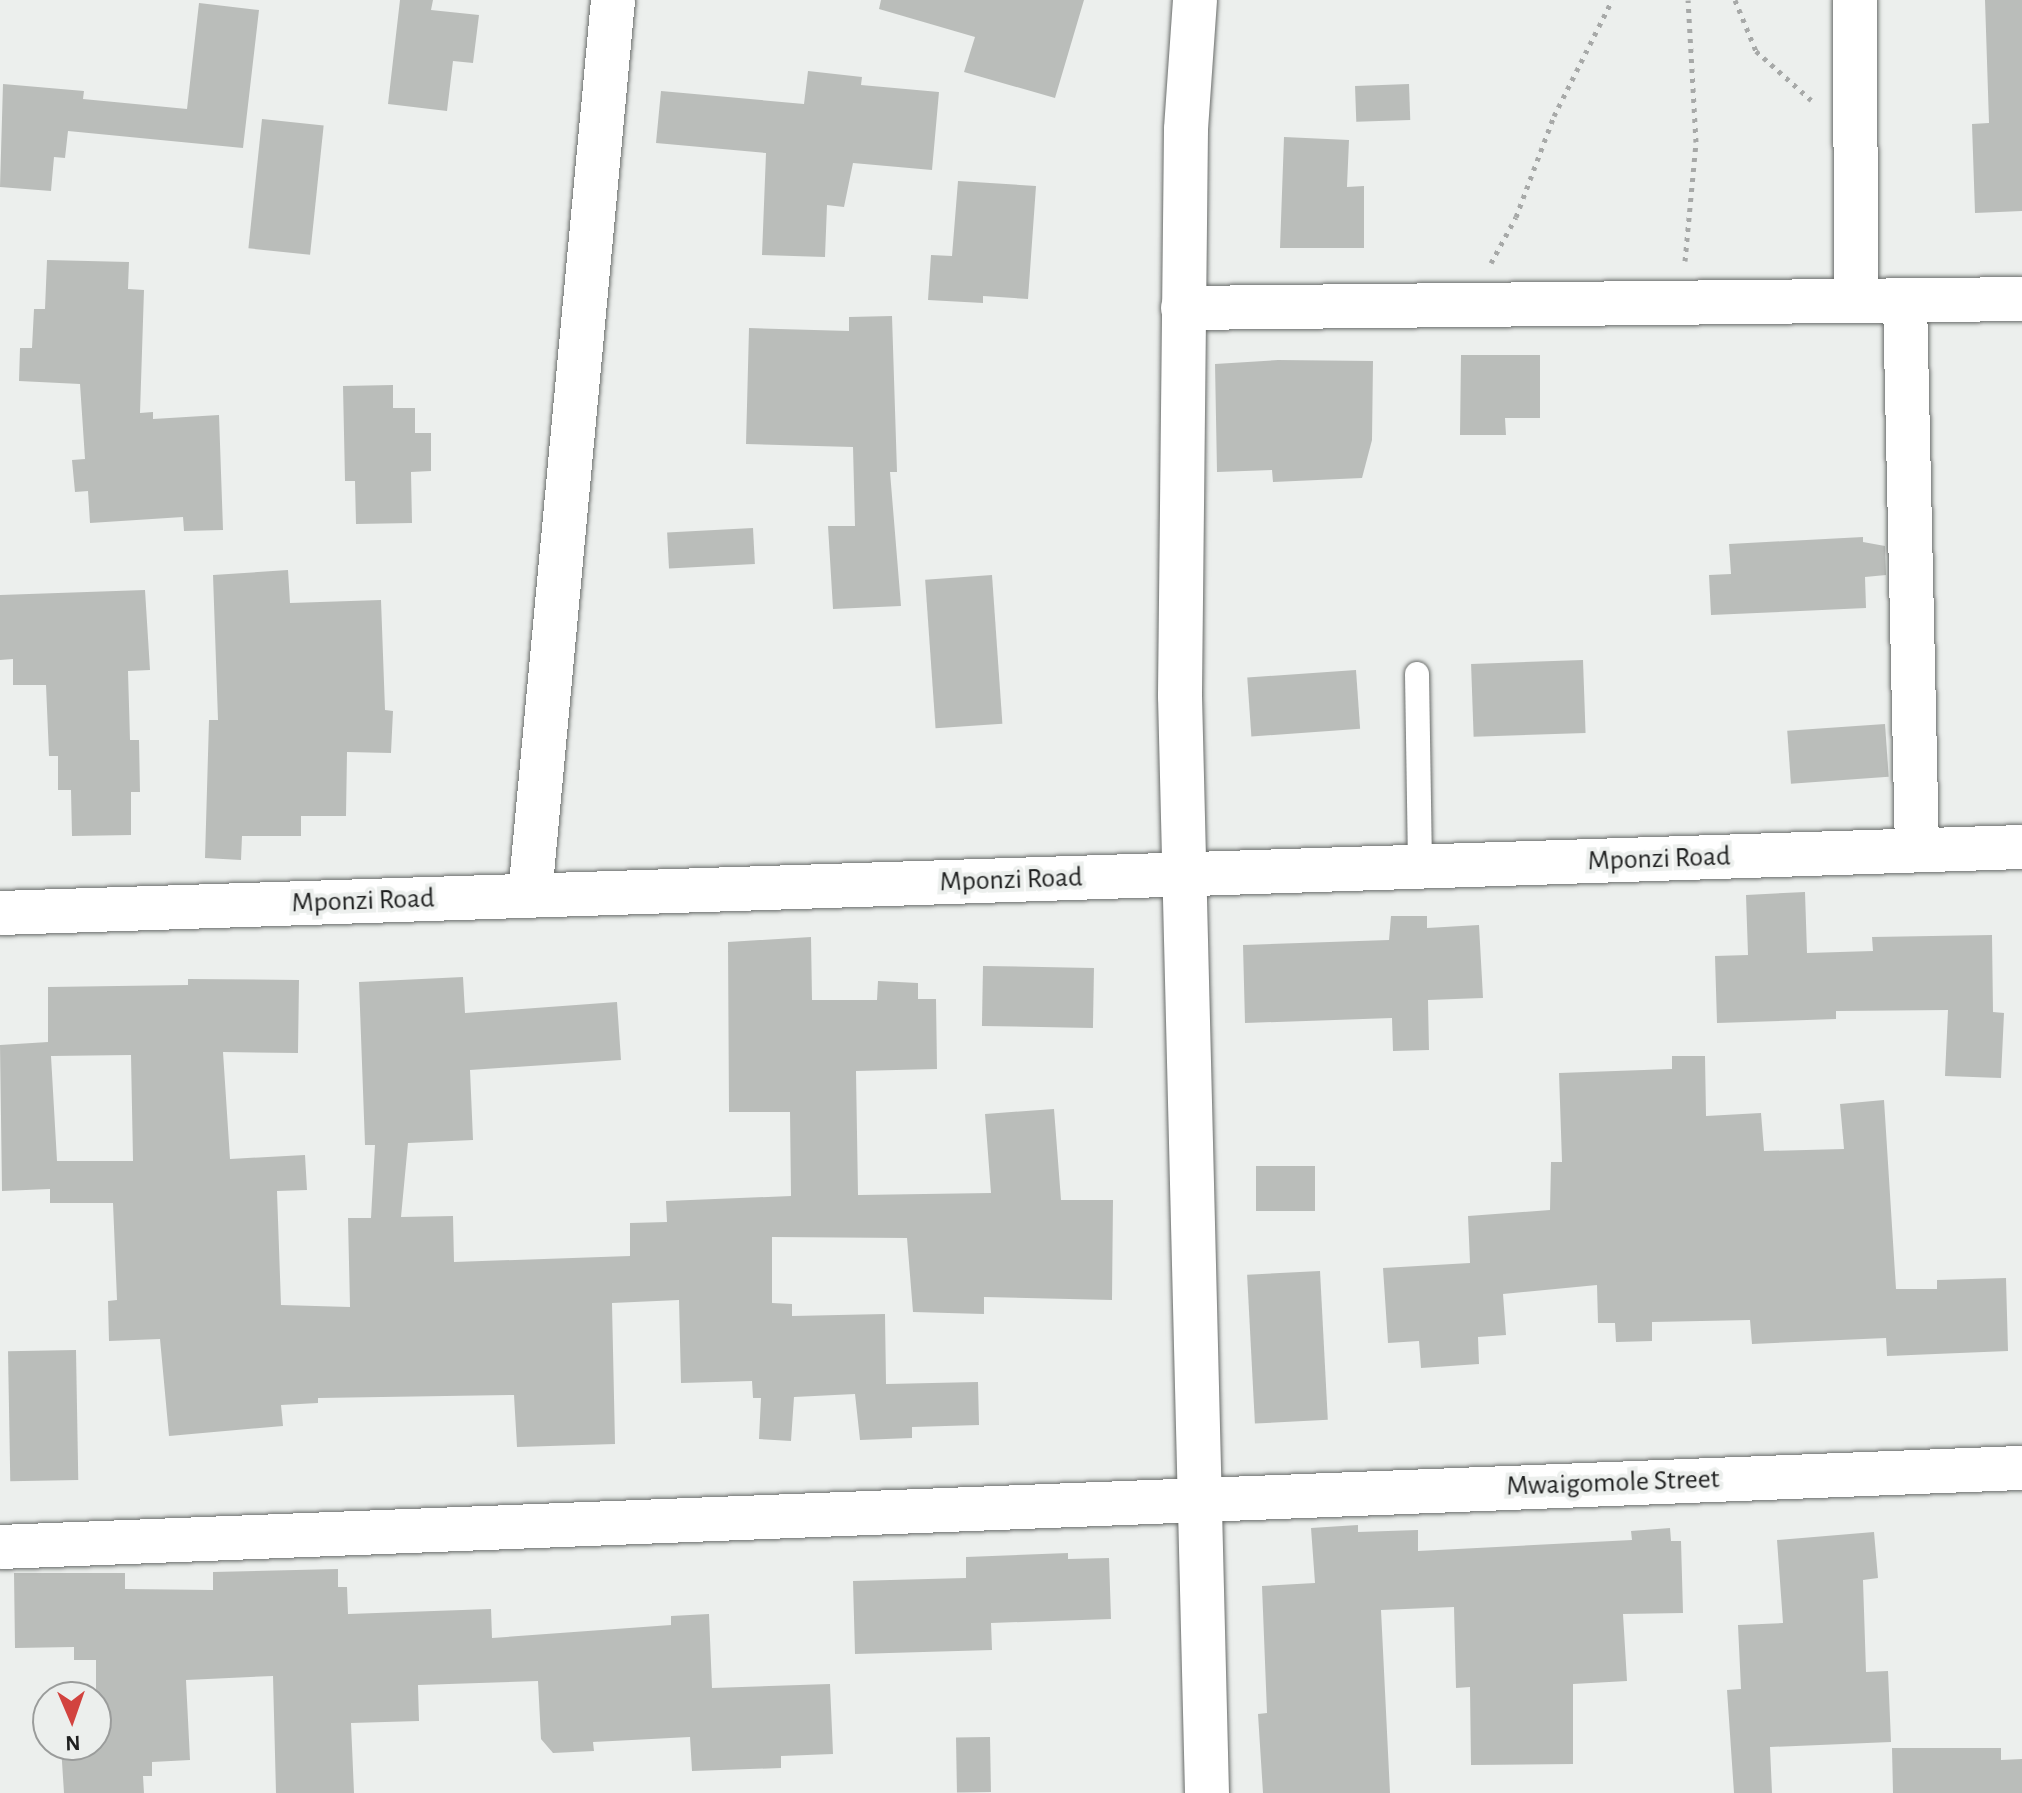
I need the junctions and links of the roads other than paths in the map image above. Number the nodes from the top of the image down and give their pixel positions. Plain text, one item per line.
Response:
1 (613, 0) edge
2 (1195, 0) edge
3 (1855, 0) edge
4 (2022, 299) edge
5 (1856, 300) junction
6 (1905, 300) junction
7 (1183, 308) junction
8 (1417, 674) dead end
9 (2022, 847) edge
10 (1917, 850) junction
11 (1420, 866) junction
12 (1183, 874) junction
13 (530, 895) junction
14 (0, 913) edge
15 (2022, 1468) edge
16 (1204, 1499) junction
17 (0, 1547) edge
18 (1207, 1793) edge

1 - 13 street
2 - 7 street
3 - 5 street
4 - 6 street
5 - 6 street
5 - 7 street
6 - 10 street
7 - 12 street
8 - 11 lane
9 - 10 street, Mponzi Road
10 - 11 street, Mponzi Road
11 - 12 street, Mponzi Road
12 - 13 street, Mponzi Road
12 - 16 street
13 - 14 street, Mponzi Road
15 - 16 street, Mwaigomole Street
16 - 17 street, Mwaigomole Street
16 - 18 street

